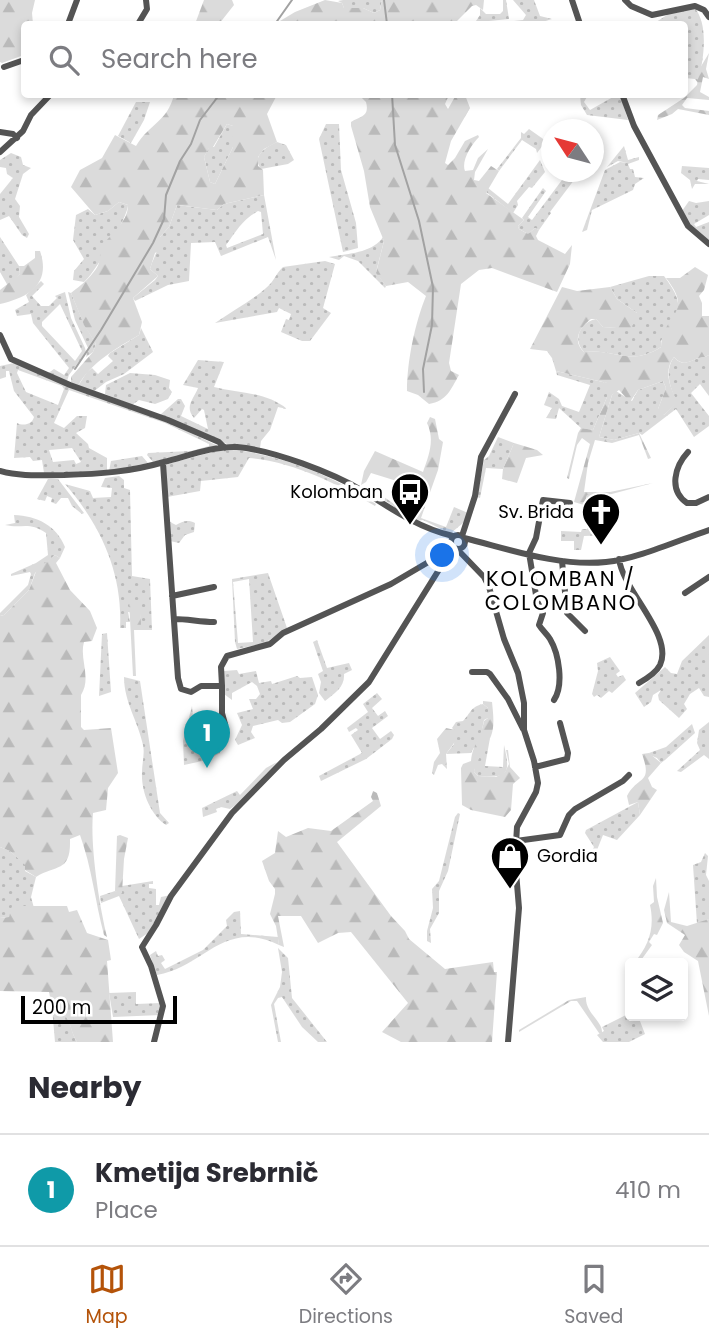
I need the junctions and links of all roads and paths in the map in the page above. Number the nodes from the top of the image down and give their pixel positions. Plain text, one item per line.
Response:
1 (76, 0) edge
2 (146, 0) edge
3 (572, 0) edge
4 (625, 0) edge
5 (709, 18) edge
6 (69, 21) edge
7 (141, 21) edge
8 (576, 21) edge
9 (21, 61) edge
10 (4, 67) dead end
11 (47, 98) edge
12 (624, 98) edge
13 (0, 132) edge
14 (17, 138) junction
15 (0, 152) edge
16 (709, 244) edge
17 (0, 335) edge
18 (515, 394) dead end
19 (225, 448) junction
20 (688, 452) dead end
21 (163, 463) junction
22 (0, 471) edge
23 (709, 497) edge
24 (570, 503) dead end
25 (709, 530) edge
26 (458, 542) junction
27 (529, 553) junction
28 (445, 558) junction
29 (619, 559) junction
30 (562, 561) junction
31 (709, 577) edge
32 (215, 587) dead end
33 (685, 593) dead end
34 (173, 596) junction
35 (174, 619) junction
36 (214, 622) dead end
37 (585, 631) dead end
38 (472, 672) dead end
39 (639, 683) dead end
40 (222, 686) junction
41 (554, 700) dead end
42 (560, 723) dead end
43 (225, 724) dead end
44 (524, 730) junction
45 (535, 767) junction
46 (629, 775) dead end
47 (516, 841) junction
48 (509, 1038) edge
49 (154, 1042) edge

1 - 6 street
2 - 7 street
3 - 8 street
4 - 5 street
9 - 10 street
11 - 14 street
12 - 16 street
13 - 14 street
14 - 15 street
17 - 19 street
18 - 26 street
19 - 21 street
19 - 26 street
20 - 23 street
21 - 22 street
21 - 34 street
24 - 27 street
25 - 29 street
26 - 27 street
26 - 28 street
26 - 44 street
27 - 30 street
27 - 41 street
28 - 40 street
28 - 49 street
29 - 30 street
29 - 39 street
30 - 37 street
31 - 33 street
32 - 34 street
34 - 35 street
35 - 36 street
35 - 40 street
38 - 44 street
40 - 43 street
42 - 45 street
44 - 45 street
45 - 47 street
46 - 47 street
47 - 48 street

